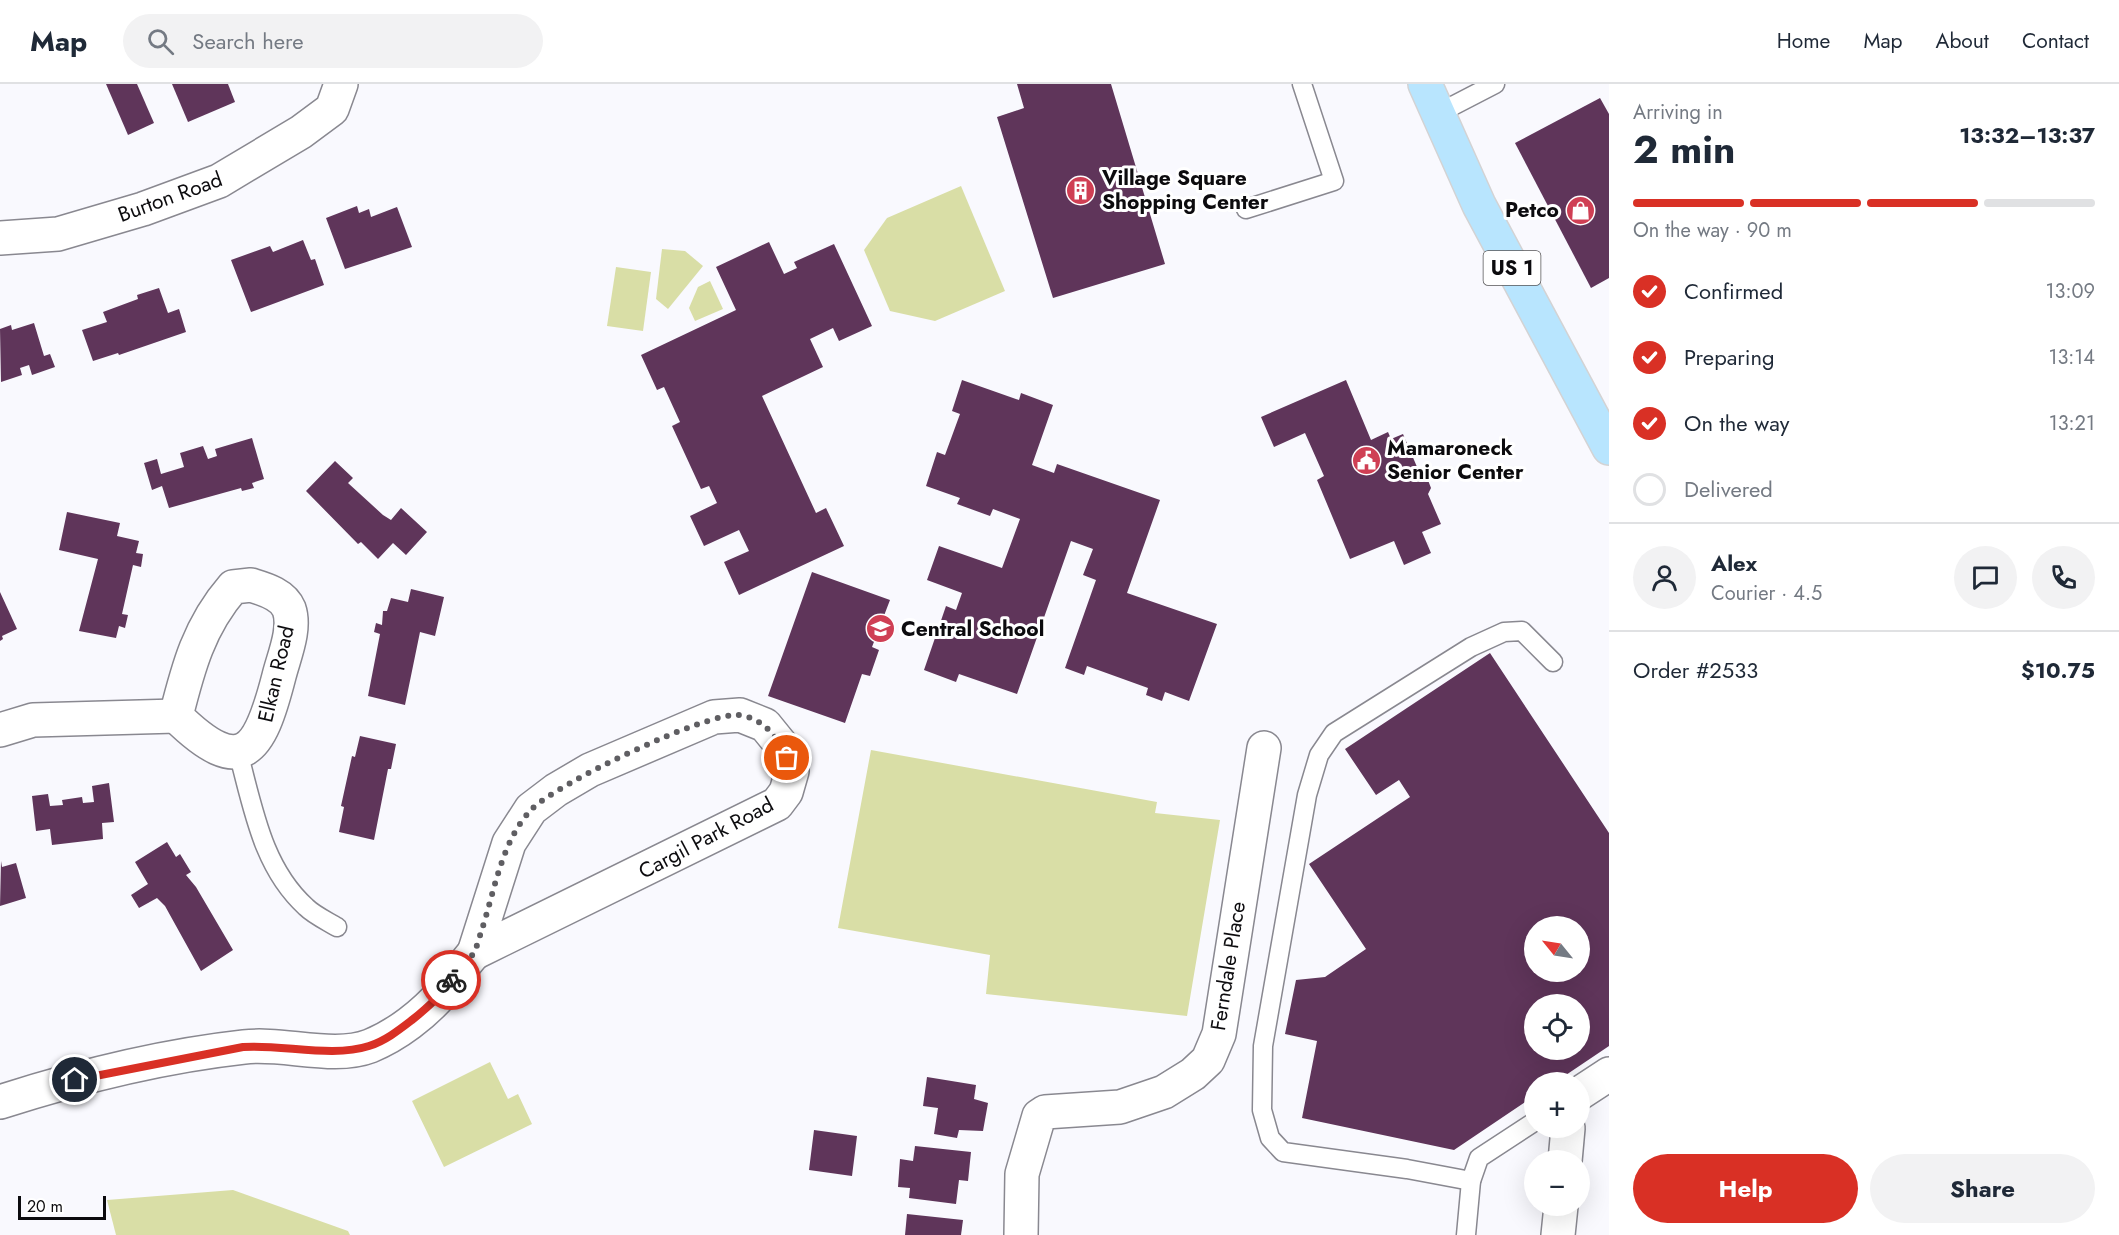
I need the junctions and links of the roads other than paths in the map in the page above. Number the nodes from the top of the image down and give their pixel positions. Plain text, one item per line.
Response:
1 (341, 84) edge
2 (1302, 84) edge
3 (1425, 84) edge
4 (1495, 84) edge
5 (1437, 114) junction
6 (1246, 209) dead end
7 (0, 238) edge
8 (1609, 448) edge
9 (1553, 662) dead end
10 (176, 716) junction
11 (0, 730) edge
12 (1264, 748) dead end
13 (238, 752) junction
14 (337, 927) dead end
15 (474, 953) junction
16 (1609, 1074) edge
17 (1590, 1086) edge
18 (0, 1102) edge
19 (1524, 1129) edge
20 (1471, 1181) junction
21 (1560, 1216) edge
22 (1021, 1235) edge
23 (1466, 1235) edge
24 (1558, 1235) edge

1 - 7 street, Burton Road
2 - 6 lane
3 - 5 main road, US 1
4 - 5 lane
5 - 8 main road, US 1
9 - 20 lane
10 - 11 street
10 - 13 street
10 - 13 street, Elkan Road
12 - 22 street, Ferndale Place
13 - 14 lane
15 - 15 street, Cargil Park Road
15 - 18 street, Cargil Park Road
16 - 17 street
19 - 20 lane
20 - 23 lane
21 - 24 street

